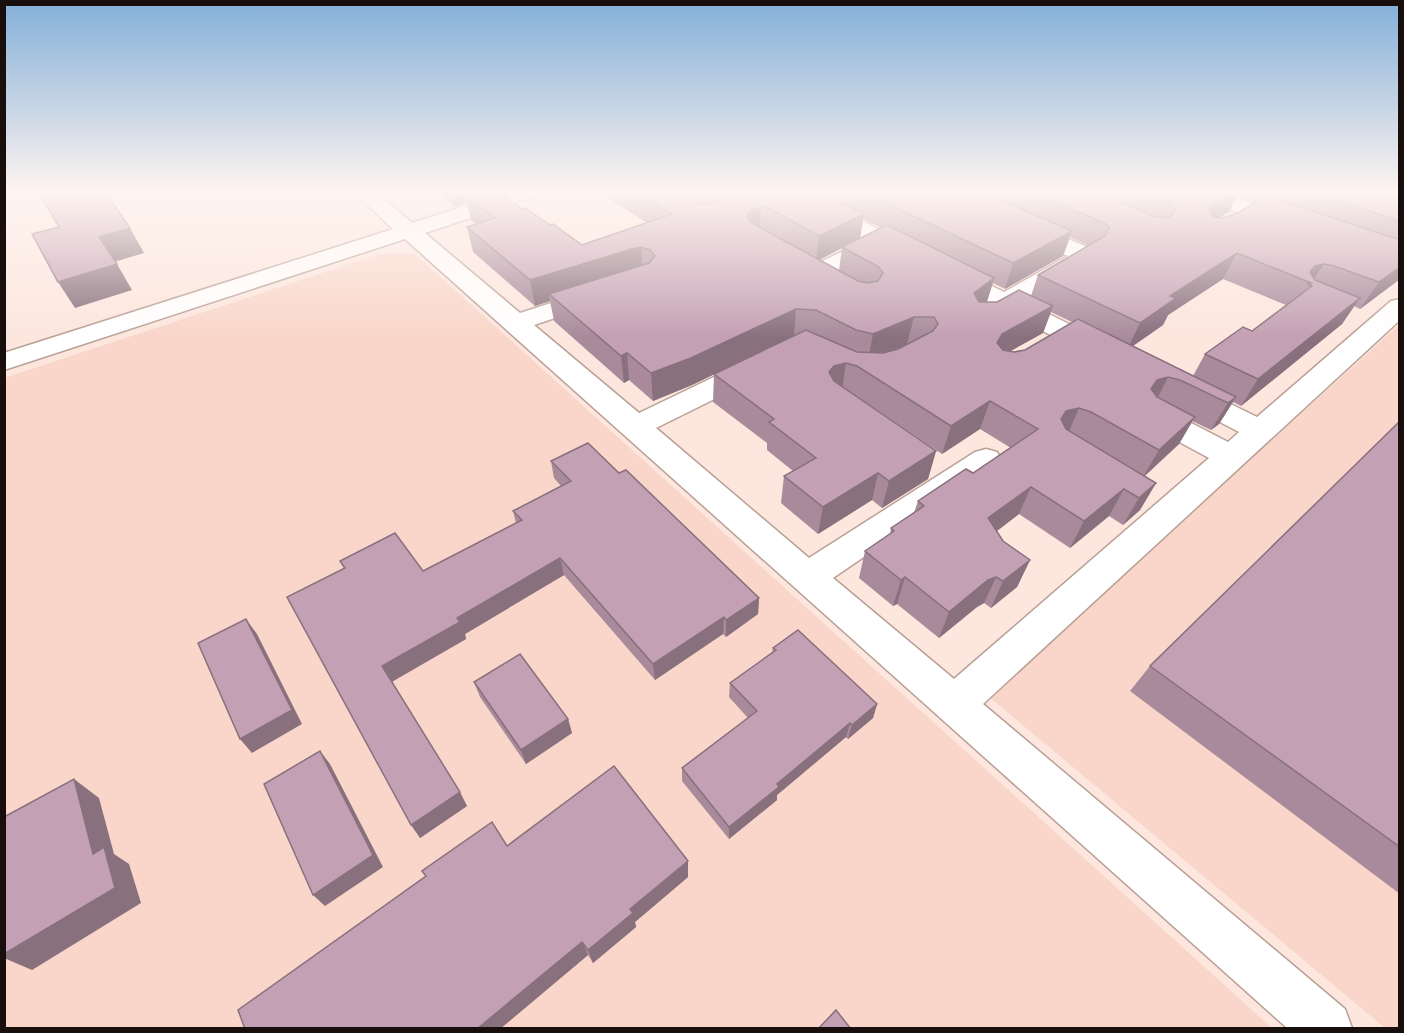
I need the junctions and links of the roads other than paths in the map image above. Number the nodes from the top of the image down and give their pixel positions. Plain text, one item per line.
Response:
1 (377, 241) edge
2 (420, 241) edge
3 (879, 241) edge
4 (887, 241) edge
5 (1054, 241) edge
6 (816, 273) edge
7 (620, 289) edge
8 (1008, 302) junction
9 (1378, 317) edge
10 (981, 321) edge
11 (515, 323) junction
12 (1066, 333) junction
13 (1040, 348) edge
14 (1118, 358) edge
15 (771, 360) edge
16 (4, 362) edge
17 (1169, 384) edge
18 (1154, 416) edge
19 (633, 428) junction
20 (1261, 431) junction
21 (1232, 457) junction
22 (987, 459) dead end
23 (1142, 494) edge
24 (1171, 511) junction
25 (807, 577) junction
26 (954, 704) junction
27 (1326, 1029) edge

1 - 16 street
2 - 11 street
3 - 6 street
4 - 8 street
5 - 8 street
7 - 11 street
8 - 10 street
8 - 12 street
9 - 20 street
11 - 19 street
12 - 13 street
12 - 14 street
15 - 19 street
17 - 20 street
18 - 21 street
19 - 25 street
20 - 21 street
21 - 24 street
22 - 25 street
23 - 24 street
24 - 26 street
25 - 26 street
26 - 27 street

